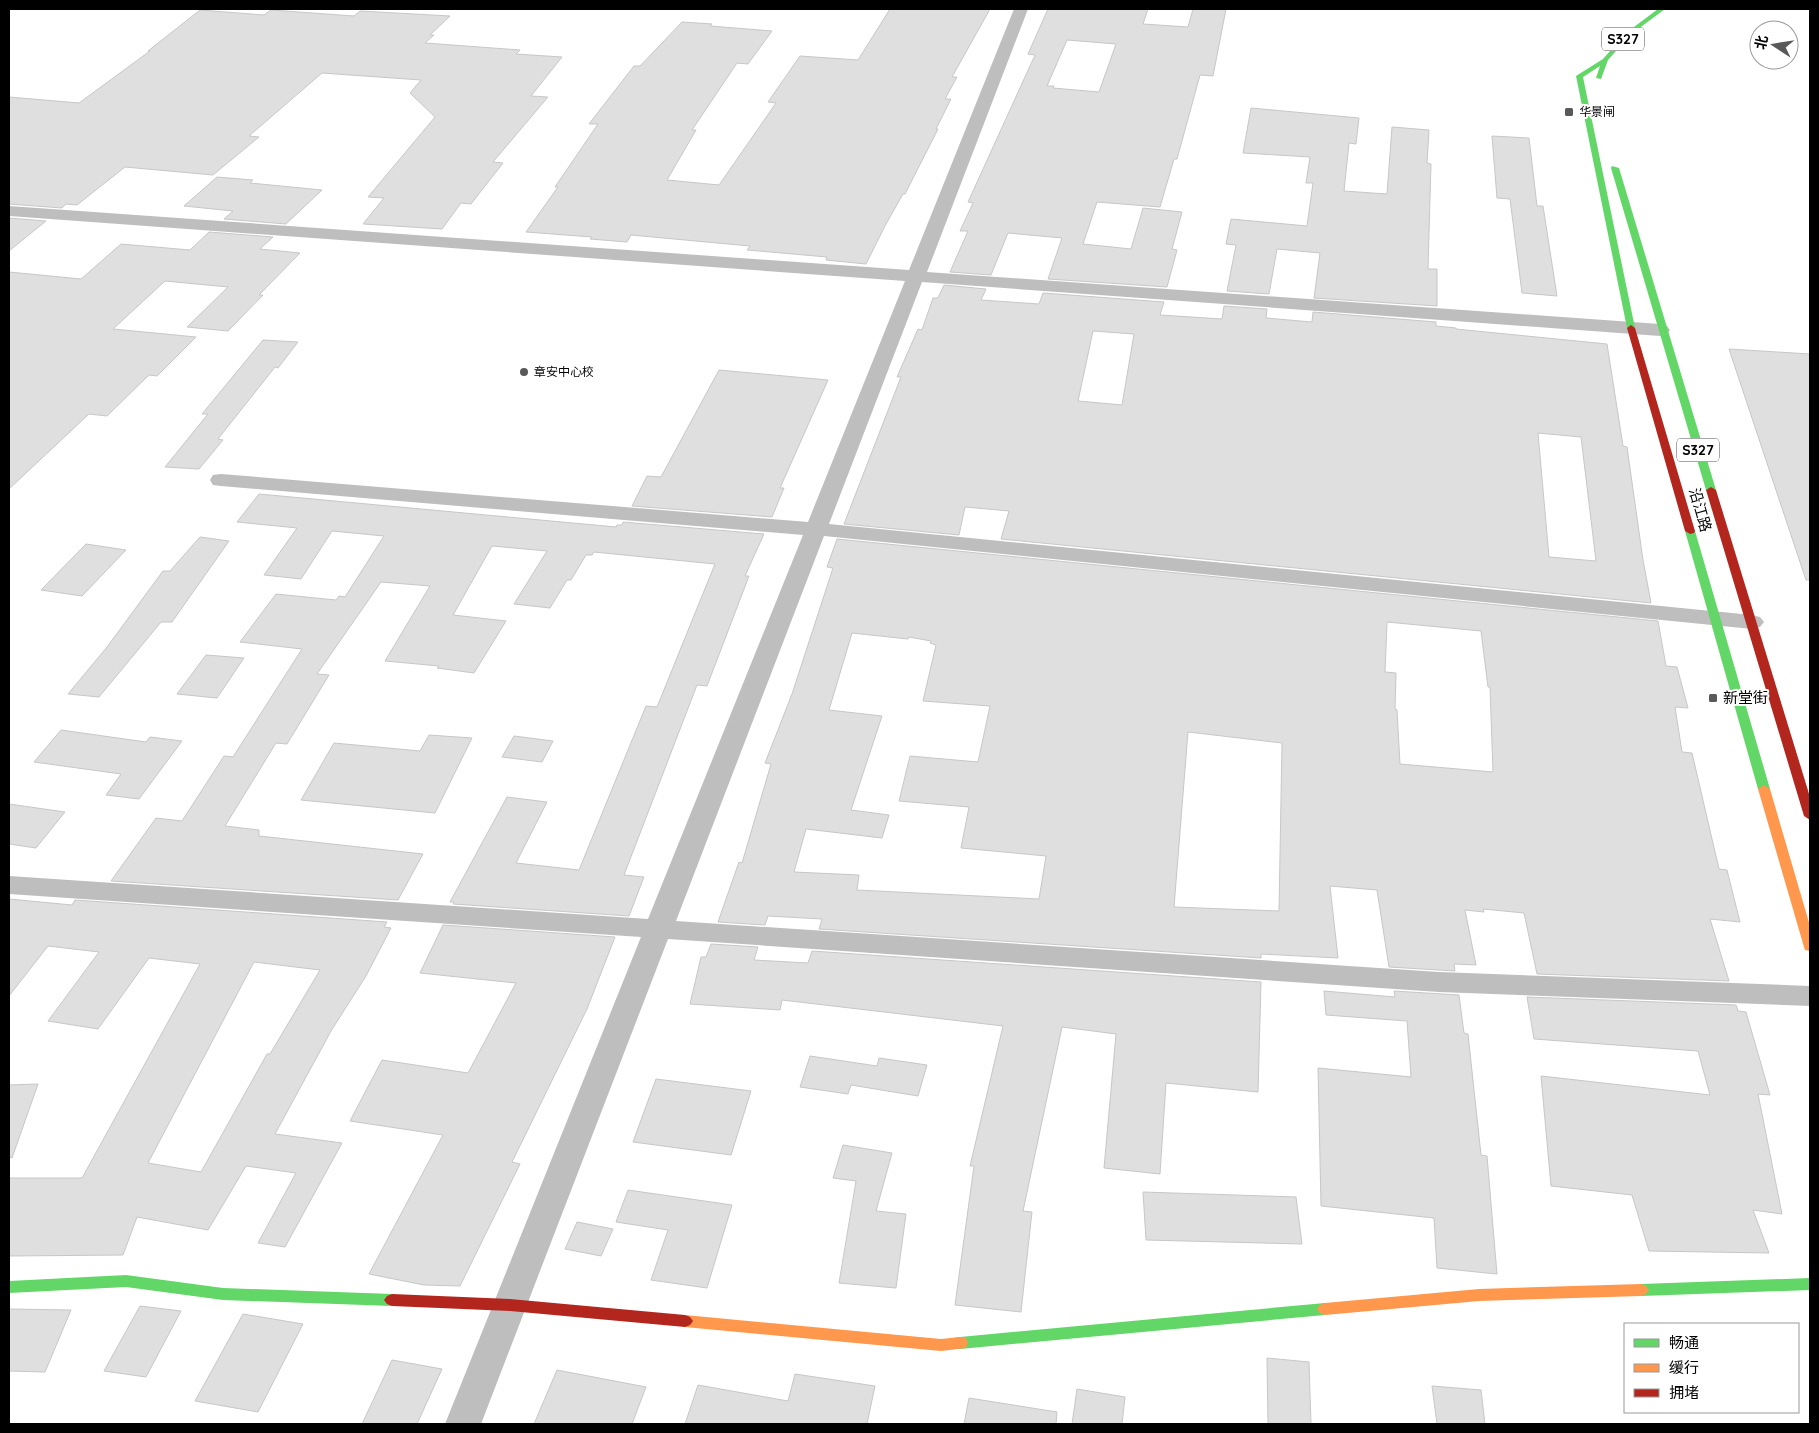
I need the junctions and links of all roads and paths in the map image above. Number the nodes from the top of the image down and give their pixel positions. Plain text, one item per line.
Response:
1 (1021, 9) edge
2 (1662, 9) edge
3 (1605, 60) junction
4 (1598, 86) dead end
5 (1612, 158) dead end
6 (9, 211) edge
7 (914, 278) junction
8 (1631, 328) junction
9 (1660, 330) junction
10 (222, 480) dead end
11 (816, 529) junction
12 (1716, 618) junction
13 (1752, 622) junction
14 (1810, 816) edge
15 (9, 884) edge
16 (659, 928) junction
17 (1810, 947) edge
18 (1810, 996) edge
19 (1810, 1284) edge
20 (9, 1287) edge
21 (510, 1305) junction
22 (463, 1424) edge

1 - 7 street
2 - 3 main road, S327
3 - 4 main road, S327
3 - 8 main road, 沿江路
5 - 9 main road, 沿江路 / S327
6 - 7 street
7 - 8 street
7 - 11 street
8 - 9 street
8 - 12 main road, 沿江路
9 - 13 main road, 沿江路 / S327
10 - 11 street
11 - 12 street
11 - 16 street
12 - 13 street
12 - 17 main road, 沿江路
13 - 14 main road, 沿江路 / S327
15 - 16 street
16 - 18 street
16 - 21 street
19 - 21 main road
20 - 21 main road
21 - 22 street

